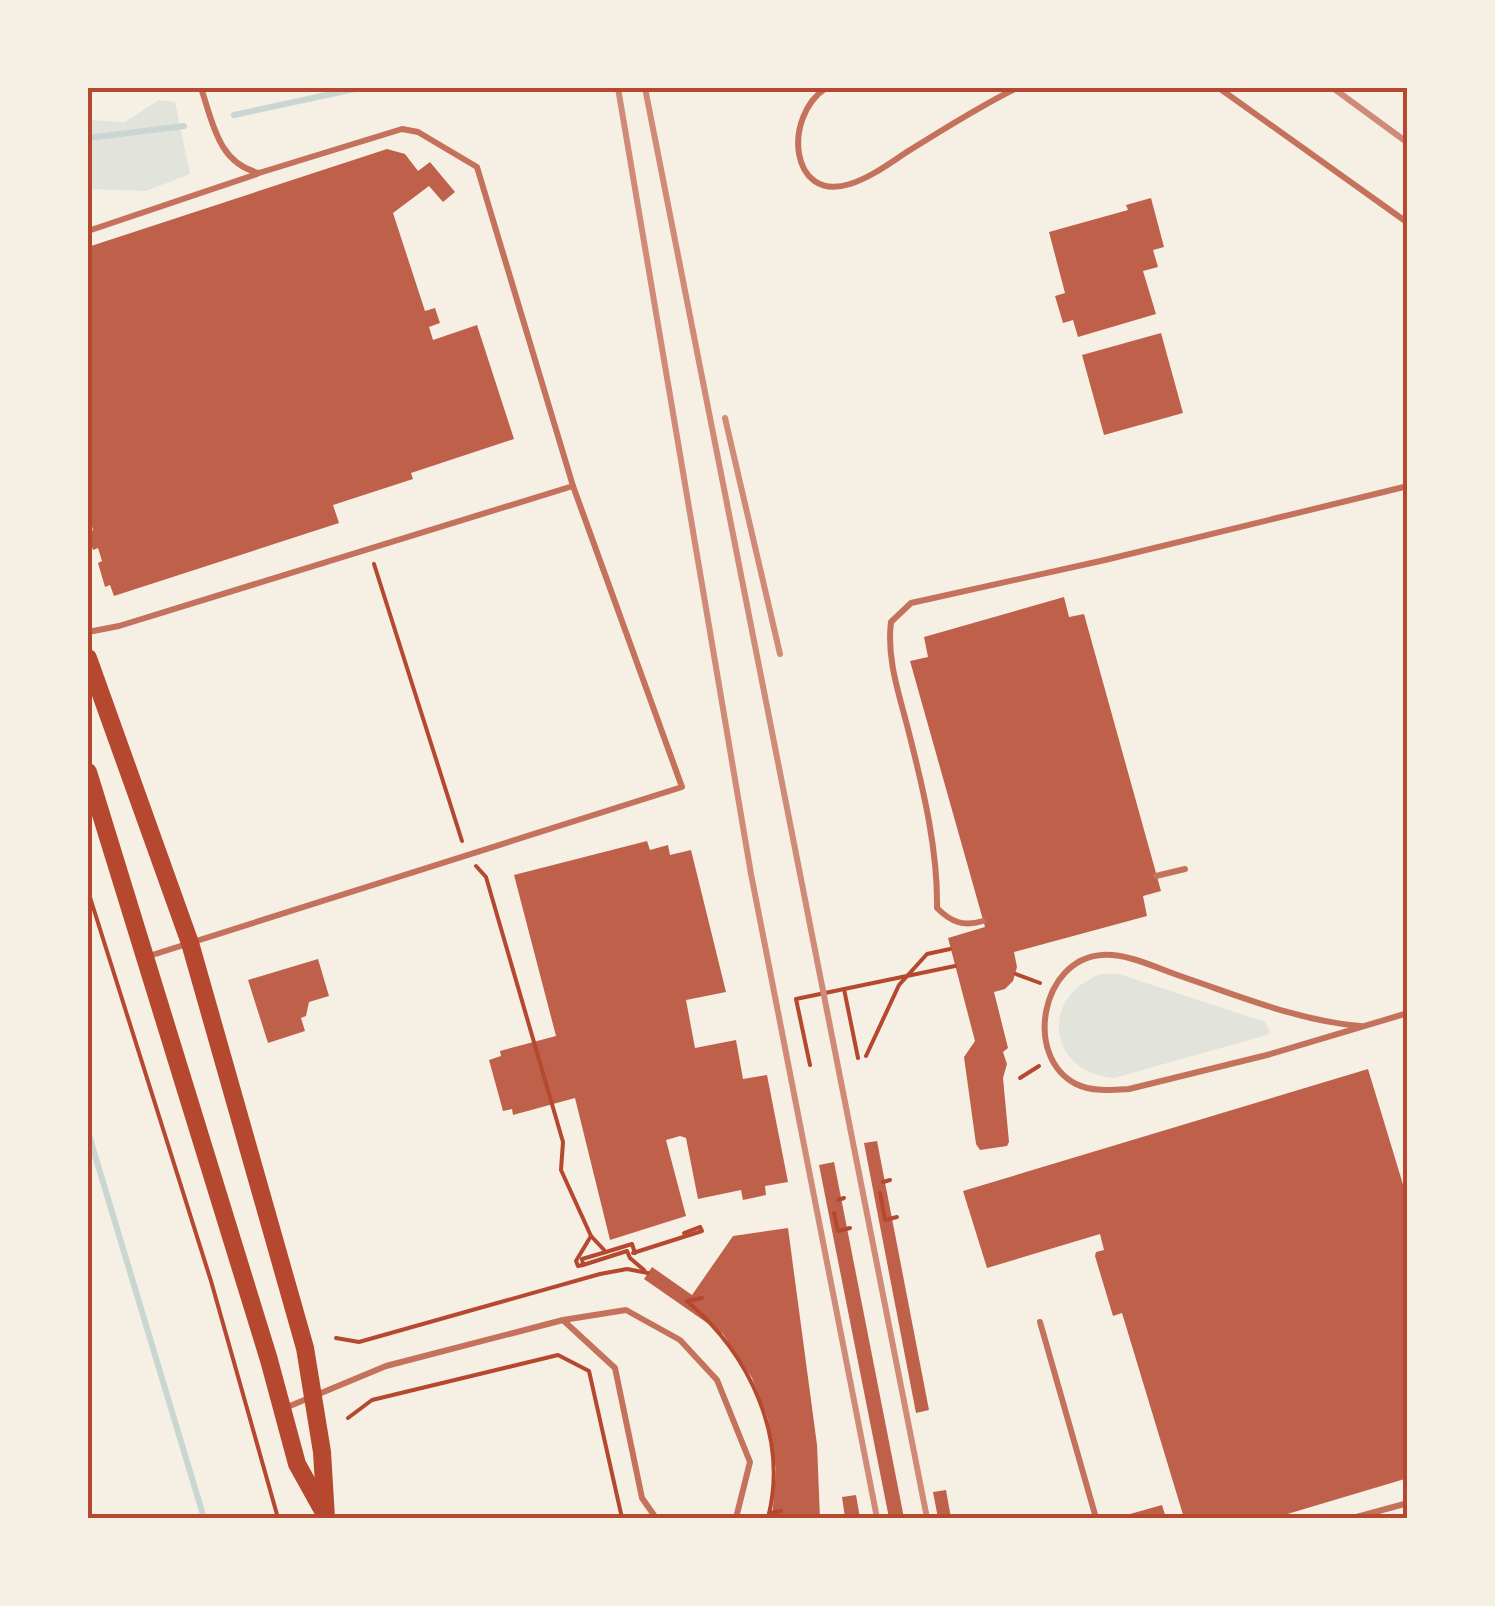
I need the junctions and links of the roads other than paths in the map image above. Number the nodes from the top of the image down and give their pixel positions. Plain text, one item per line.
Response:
1 (200, 88) edge
2 (826, 88) edge
3 (1018, 88) edge
4 (1220, 88) edge
5 (259, 174) junction
6 (1408, 223) edge
7 (88, 231) edge
8 (573, 486) junction
9 (1408, 486) edge
10 (88, 632) edge
11 (88, 658) edge
12 (88, 772) edge
13 (1185, 868) dead end
14 (1156, 876) dead end
15 (983, 921) dead end
16 (190, 942) junction
17 (145, 957) junction
18 (1408, 1013) edge
19 (1360, 1026) junction
20 (563, 1320) junction
21 (1040, 1322) dead end
22 (313, 1396) junction
23 (281, 1410) junction
24 (1408, 1503) edge
25 (326, 1516) edge
26 (656, 1518) edge
27 (736, 1518) edge
28 (1096, 1518) edge
29 (1353, 1518) edge

1 - 5 lane
2 - 3 lane
4 - 6 lane
5 - 7 lane
5 - 8 lane
8 - 10 lane
8 - 16 lane
9 - 15 lane
11 - 16 main road
12 - 17 main road
13 - 14 lane
16 - 17 lane
16 - 22 main road
17 - 23 main road
18 - 19 lane
19 - 19 lane
20 - 22 lane
20 - 26 lane
20 - 27 lane
21 - 28 lane
22 - 23 lane
22 - 25 main road
23 - 25 main road
24 - 29 lane

